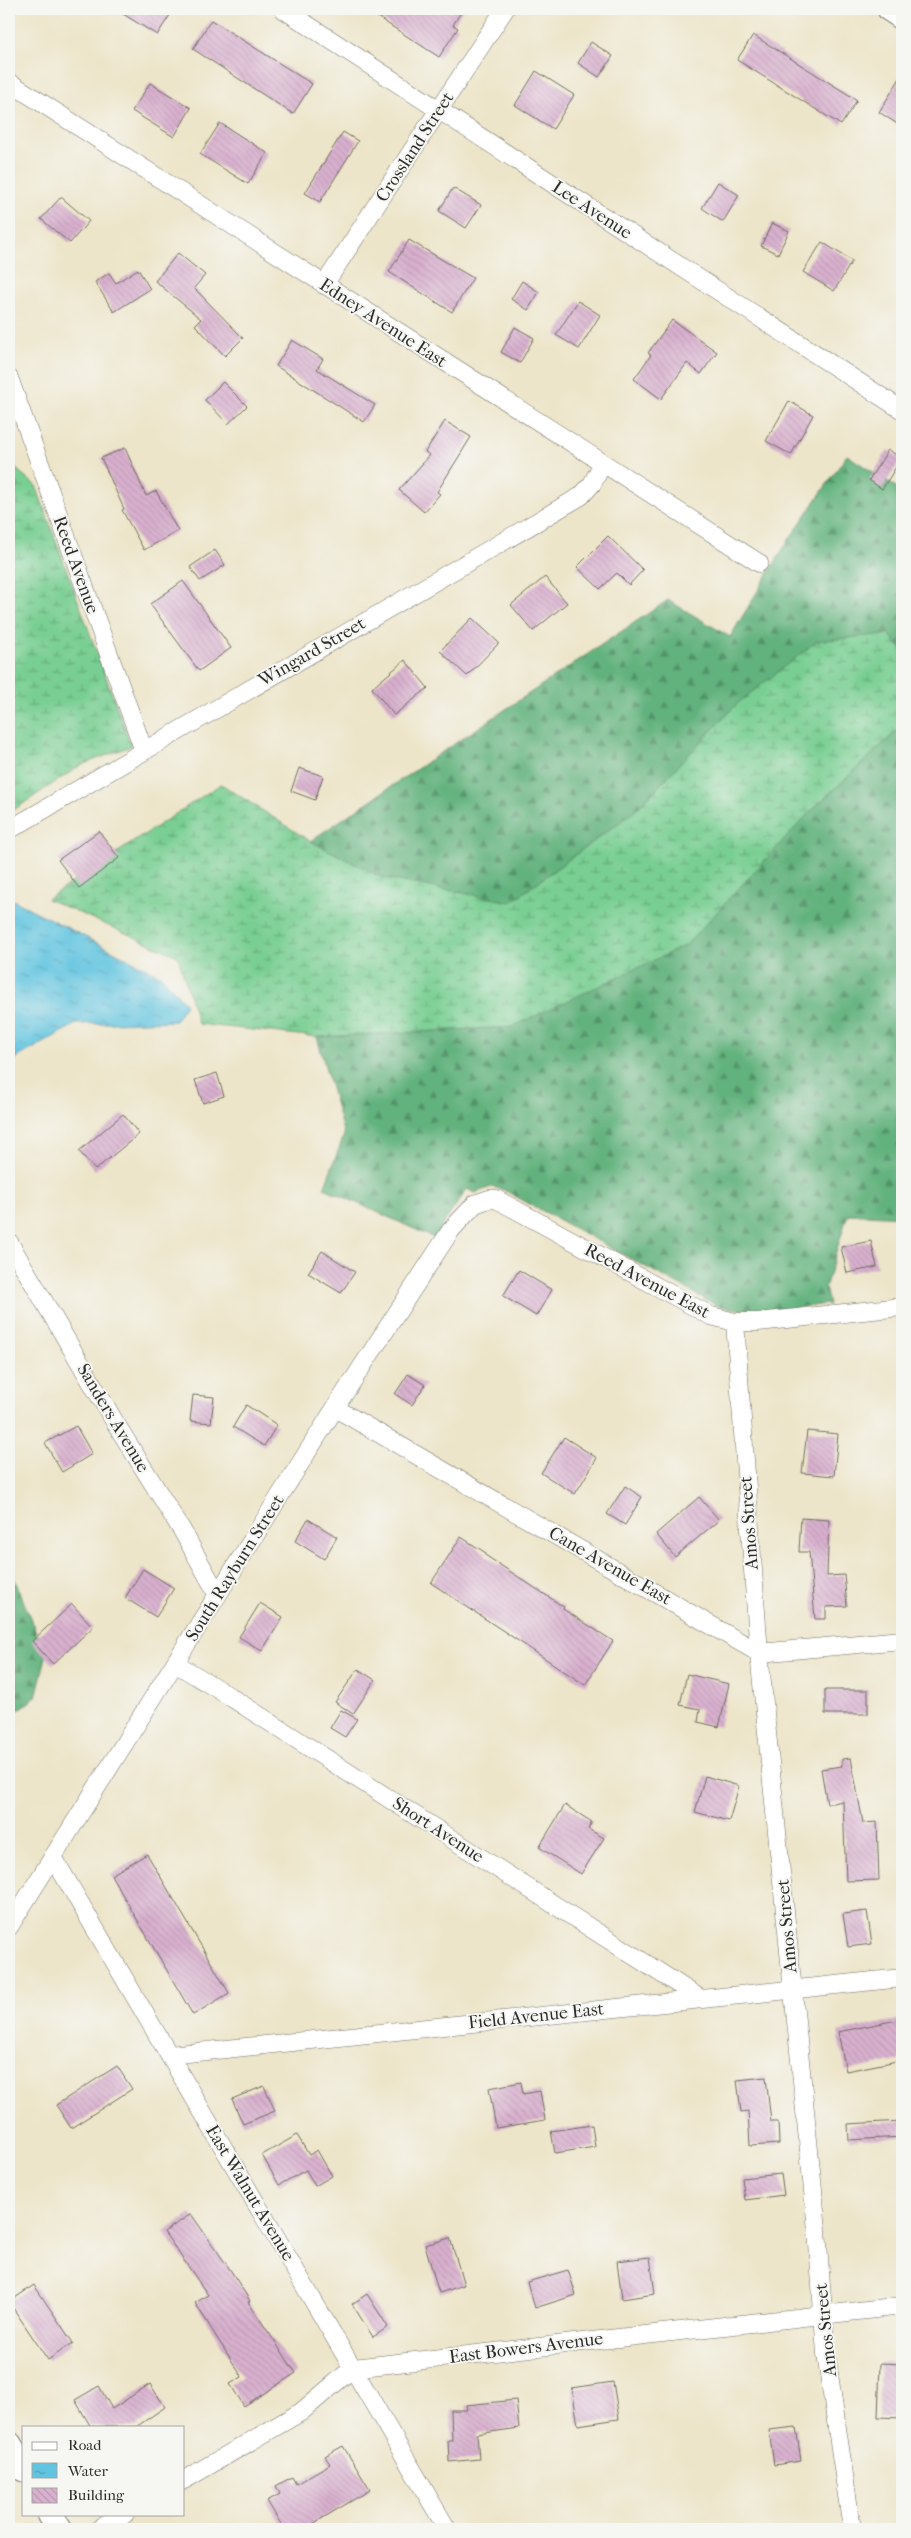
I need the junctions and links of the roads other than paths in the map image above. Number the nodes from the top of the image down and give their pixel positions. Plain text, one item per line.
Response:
1 (283, 9) edge
2 (505, 9) edge
3 (890, 9) edge
4 (902, 17) edge
5 (9, 82) edge
6 (439, 111) junction
7 (324, 285) junction
8 (9, 378) edge
9 (902, 410) edge
10 (603, 463) junction
11 (759, 563) dead end
12 (144, 751) junction
13 (9, 830) edge
14 (466, 1212) joint
15 (9, 1242) edge
16 (902, 1307) edge
17 (735, 1322) junction
18 (335, 1408) junction
19 (218, 1596) junction
20 (902, 1640) edge
21 (759, 1653) junction
22 (174, 1663) junction
23 (53, 1857) junction
24 (9, 1926) edge
25 (902, 1978) edge
26 (793, 1990) junction
27 (700, 1999) junction
28 (169, 2055) junction
29 (902, 2306) edge
30 (824, 2316) junction
31 (353, 2368) junction
32 (9, 2444) edge
33 (22, 2466) edge
34 (185, 2479) edge
35 (51, 2516) edge
36 (122, 2516) edge
37 (59, 2529) edge
38 (99, 2529) edge
39 (447, 2529) edge
40 (852, 2529) edge

1 - 6 street, Lee Avenue
2 - 6 street, Crossland Street
3 - 4 street
5 - 7 street, Edney Avenue East
6 - 7 street, Crossland Street
6 - 9 street, Lee Avenue
7 - 10 street, Edney Avenue East
8 - 12 street, Reed Avenue
10 - 11 street, Edney Avenue East
10 - 12 street, Wingard Street
12 - 13 street, Wingard Street
14 - 17 street, Reed Avenue East
14 - 18 street, South Rayburn Street
15 - 19 street, Sanders Avenue
16 - 17 street, Reed Avenue East
17 - 21 street, Amos Street
18 - 19 street, South Rayburn Street
18 - 21 street, Cane Avenue East
19 - 22 street, South Rayburn Street
20 - 21 street
21 - 26 street, Amos Street
22 - 23 street, South Rayburn Street
22 - 27 street, Short Avenue
23 - 24 street, South Rayburn Street
23 - 28 street, East Walnut Avenue
25 - 26 street, Field Avenue East
26 - 27 street, Field Avenue East
26 - 30 street, Amos Street
27 - 28 street, Field Avenue East
28 - 31 street, East Walnut Avenue
29 - 30 street, East Bowers Avenue
30 - 31 street, East Bowers Avenue
30 - 40 street, Amos Street
31 - 34 street
31 - 39 street, East Walnut Avenue
32 - 33 street
35 - 37 street
36 - 38 street

